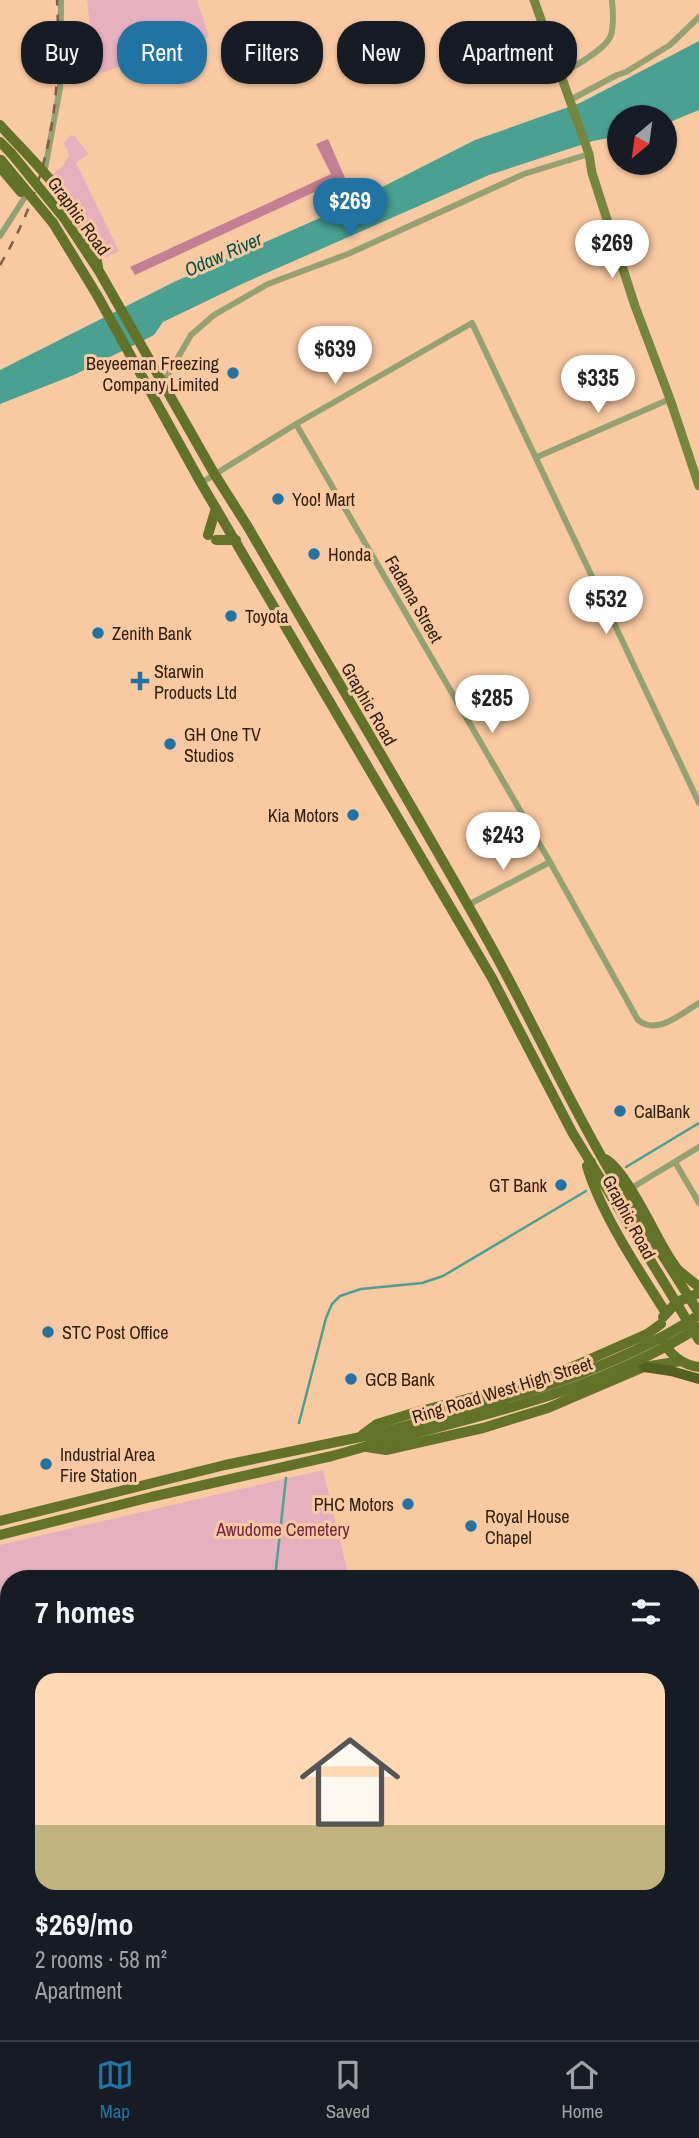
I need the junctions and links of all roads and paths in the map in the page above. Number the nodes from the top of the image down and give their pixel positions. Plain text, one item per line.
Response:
1 (61, 0) edge
2 (534, 0) edge
3 (612, 0) edge
4 (699, 17) edge
5 (542, 21) edge
6 (577, 65) edge
7 (565, 84) edge
8 (571, 102) junction
9 (0, 125) edge
10 (0, 142) edge
11 (588, 152) junction
12 (0, 160) edge
13 (0, 167) edge
14 (44, 174) junction
15 (25, 197) junction
16 (0, 236) edge
17 (77, 261) junction
18 (99, 271) junction
19 (162, 385) junction
20 (670, 399) junction
21 (296, 424) junction
22 (537, 457) junction
23 (215, 475) junction
24 (201, 483) junction
25 (699, 486) edge
26 (216, 508) junction
27 (236, 540) junction
28 (699, 803) edge
29 (550, 862) junction
30 (468, 905) junction
31 (699, 1003) edge
32 (699, 1147) edge
33 (601, 1157) junction
34 (591, 1162) junction
35 (674, 1162) junction
36 (630, 1189) junction
37 (699, 1203) edge
38 (684, 1275) junction
39 (699, 1280) edge
40 (699, 1286) edge
41 (699, 1293) edge
42 (666, 1312) junction
43 (699, 1314) edge
44 (661, 1324) junction
45 (699, 1327) edge
46 (679, 1334) junction
47 (699, 1340) edge
48 (681, 1361) junction
49 (644, 1367) junction
50 (699, 1367) edge
51 (699, 1379) edge
52 (362, 1442) junction
53 (0, 1521) edge
54 (0, 1535) edge

1 - 14 street
2 - 5 street
3 - 6 street
4 - 8 street
7 - 8 street
8 - 11 street
9 - 14 main road
10 - 18 main road, Graphic Road, bridge
11 - 19 street
11 - 20 street
12 - 17 main road, Graphic Road, bridge
13 - 15 main road
14 - 18 main road
15 - 16 street
15 - 17 main road
17 - 24 main road, Graphic Road
18 - 19 main road, Graphic Road
19 - 23 main road, Graphic Road
20 - 22 street
20 - 25 street
21 - 22 street
21 - 23 street
21 - 29 street, Fadama Street
22 - 28 street
23 - 24 street
23 - 30 main road, Graphic Road
24 - 26 main road, Graphic Road
26 - 27 main road, Graphic Road
26 - 27 main road
27 - 34 main road, Graphic Road
29 - 30 street
29 - 31 street, Fadama Street
30 - 33 main road, Graphic Road
32 - 35 street
33 - 36 main road, Graphic Road
33 - 43 main road, bridge
34 - 42 main road, Graphic Road
34 - 47 main road, bridge
35 - 36 street
35 - 37 street
36 - 38 main road, Graphic Road
38 - 39 main road
38 - 40 main road, Graphic Road
41 - 42 main road
42 - 44 main road
43 - 46 main road, bridge
44 - 48 main road
44 - 52 main road, Ring Road West High Street
45 - 46 main road, bridge
46 - 52 main road, Ring Road West High Street, bridge
48 - 49 main road, Ring Road West High Street
48 - 50 main road
49 - 51 highway
49 - 52 main road, Ring Road West High Street
52 - 53 main road, Ring Road West High Street
52 - 54 main road, Ring Road West High Street

